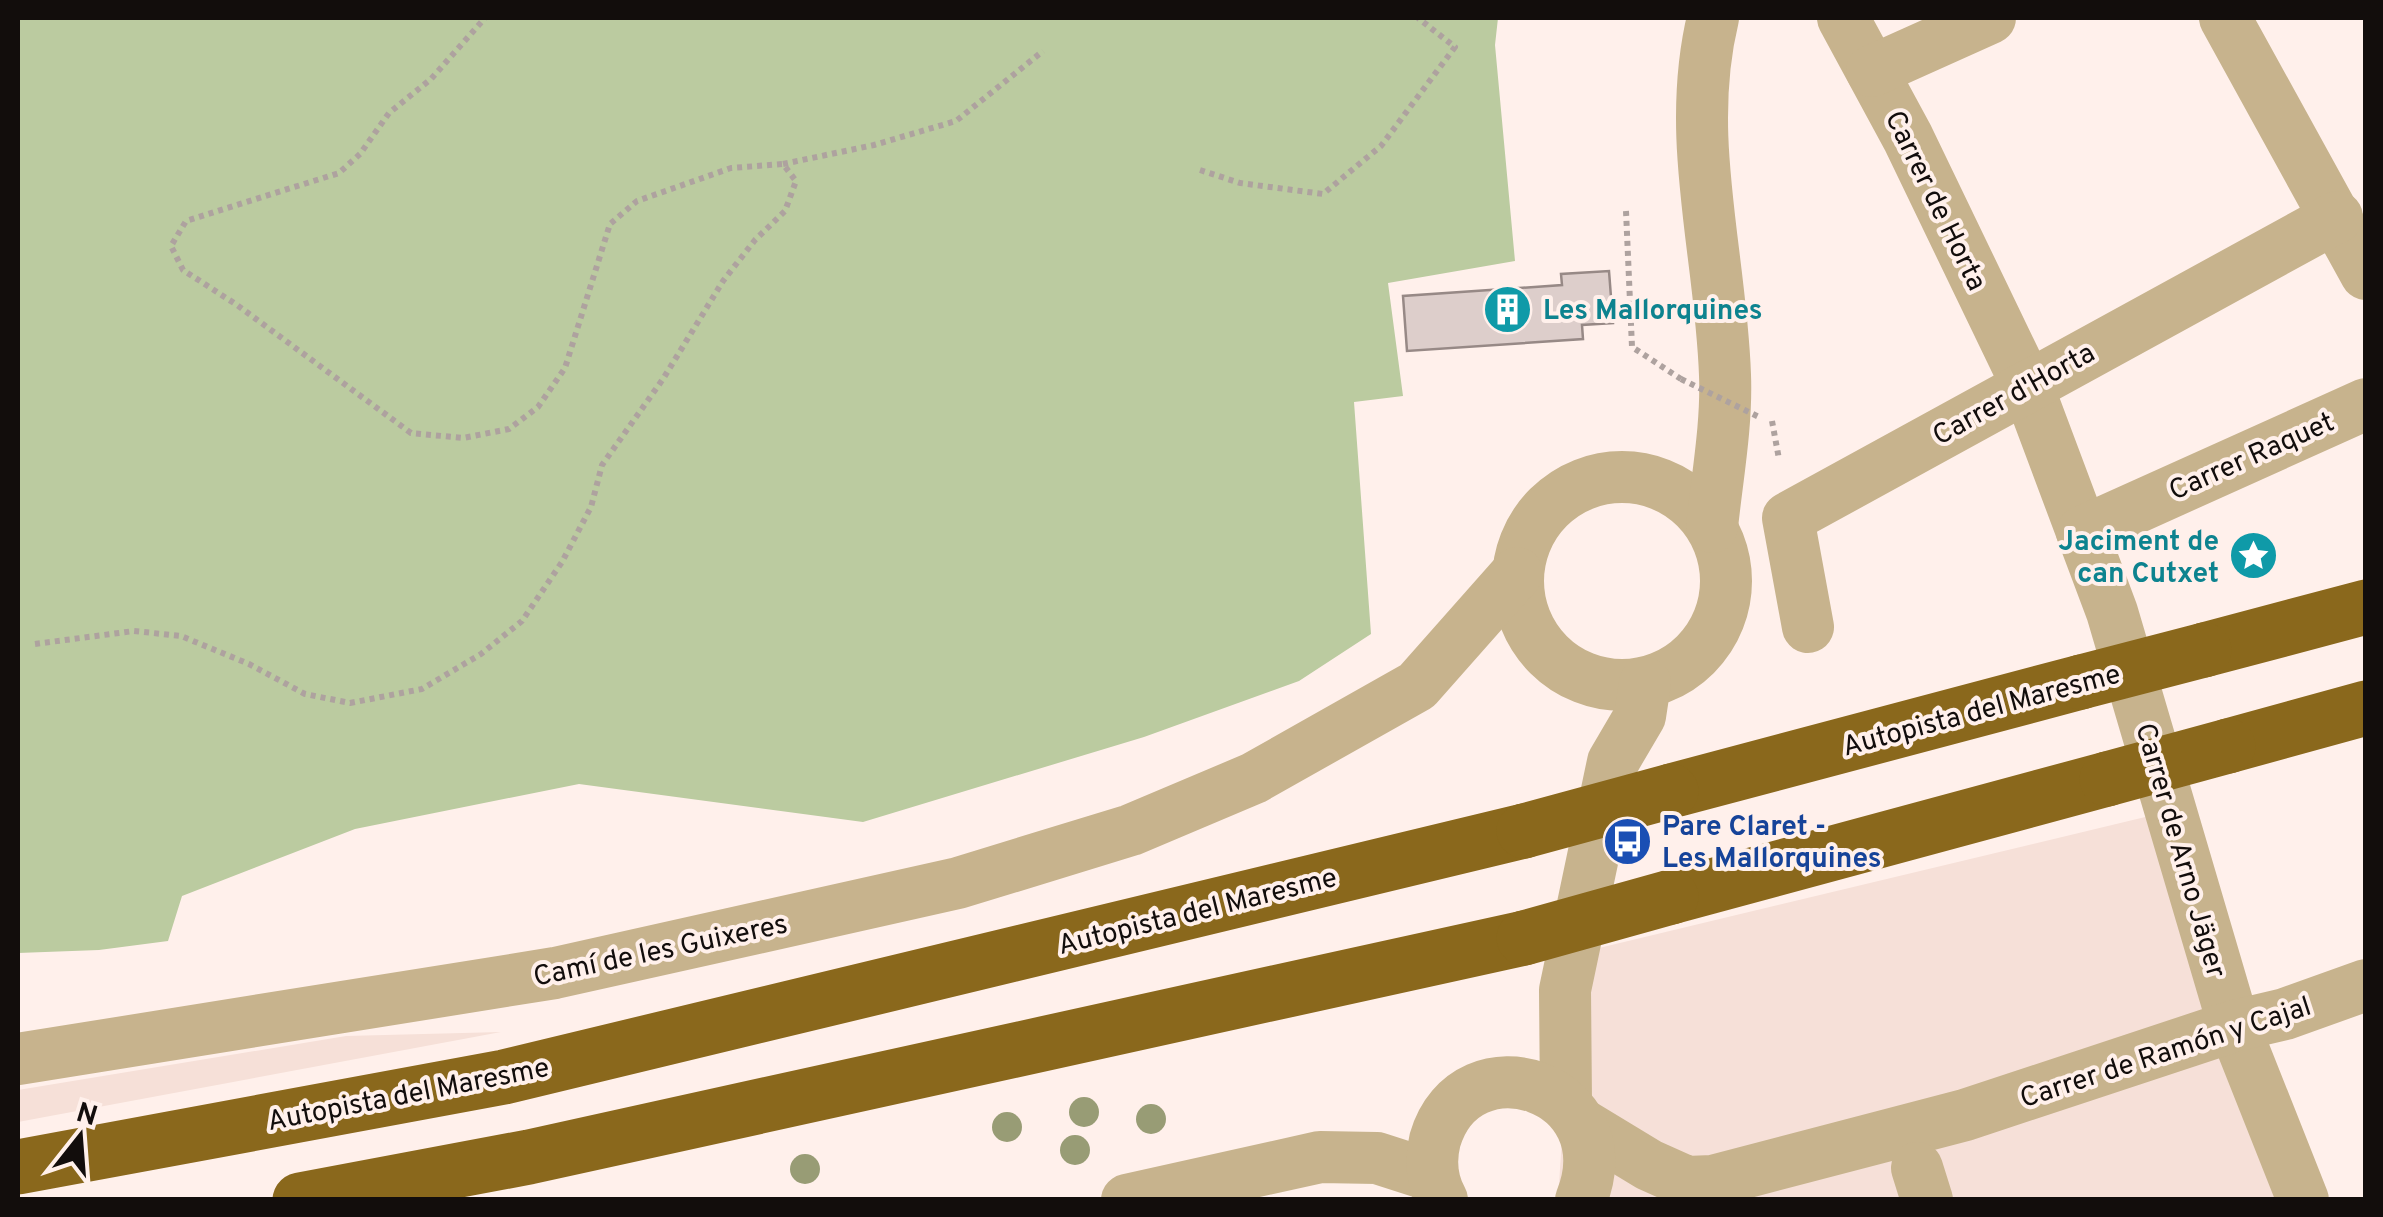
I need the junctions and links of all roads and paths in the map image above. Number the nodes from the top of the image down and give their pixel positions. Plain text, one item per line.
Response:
1 (486, 18) edge
2 (1418, 18) edge
3 (1713, 18) edge
4 (1844, 18) edge
5 (1990, 18) edge
6 (2225, 18) edge
7 (1042, 51) dead end
8 (1872, 71) junction
9 (783, 164) junction
10 (1200, 170) dead end
11 (1626, 211) dead end
12 (2337, 217) junction
13 (2366, 274) edge
14 (2027, 385) junction
15 (2366, 404) edge
16 (1742, 412) junction
17 (1646, 479) junction
18 (1712, 527) junction
19 (2082, 532) junction
20 (1517, 572) junction
21 (2366, 607) edge
22 (1808, 627) dead end
23 (35, 644) dead end
24 (1581, 677) junction
25 (1645, 683) junction
26 (2366, 708) edge
27 (1613, 762) junction
28 (2366, 985) edge
29 (1564, 990) junction
30 (2234, 1026) junction
31 (18, 1059) edge
32 (1497, 1082) junction
33 (1575, 1114) junction
34 (1965, 1115) junction
35 (18, 1166) edge
36 (1646, 1182) edge
37 (1922, 1184) edge
38 (1438, 1188) edge
39 (300, 1200) edge
40 (1127, 1200) edge
41 (1581, 1200) edge
42 (1708, 1200) edge
43 (2303, 1200) edge

1 - 9 path
2 - 10 path
3 - 16 street
4 - 8 street, Carrer de Horta
5 - 8 street
6 - 12 street
7 - 9 path
8 - 14 street, Carrer de Horta
9 - 23 path
11 - 16 path, bridge
12 - 13 street
12 - 14 street, Carrer d'Horta
14 - 19 street, Carrer de Arno Jäger
14 - 22 street, Carrer d'Horta
15 - 19 street, Carrer Raquet
16 - 17 street
16 - 18 street
17 - 18 street
17 - 20 street
18 - 25 street
19 - 30 street, Carrer de Arno Jäger
20 - 24 street
20 - 31 street, Camí de les Guixeres
21 - 35 highway, Autopista del Maresme, bridge
24 - 25 street
24 - 27 street
25 - 27 street
26 - 39 highway, bridge
27 - 29 street
28 - 30 street, Carrer de Ramón y Cajal
29 - 32 street
29 - 33 street
30 - 34 street, Carrer de Ramón y Cajal
30 - 43 street, Carrer de Arno Jäger
32 - 33 street, Carrer de Ramón y Cajal
32 - 38 street
33 - 36 street, Carrer de Ramón y Cajal
33 - 41 street
34 - 36 street, Carrer de Ramón y Cajal
34 - 37 street, Carrer de Ramón y Cajal
37 - 42 street, Carrer de Ramón y Cajal
38 - 40 street

